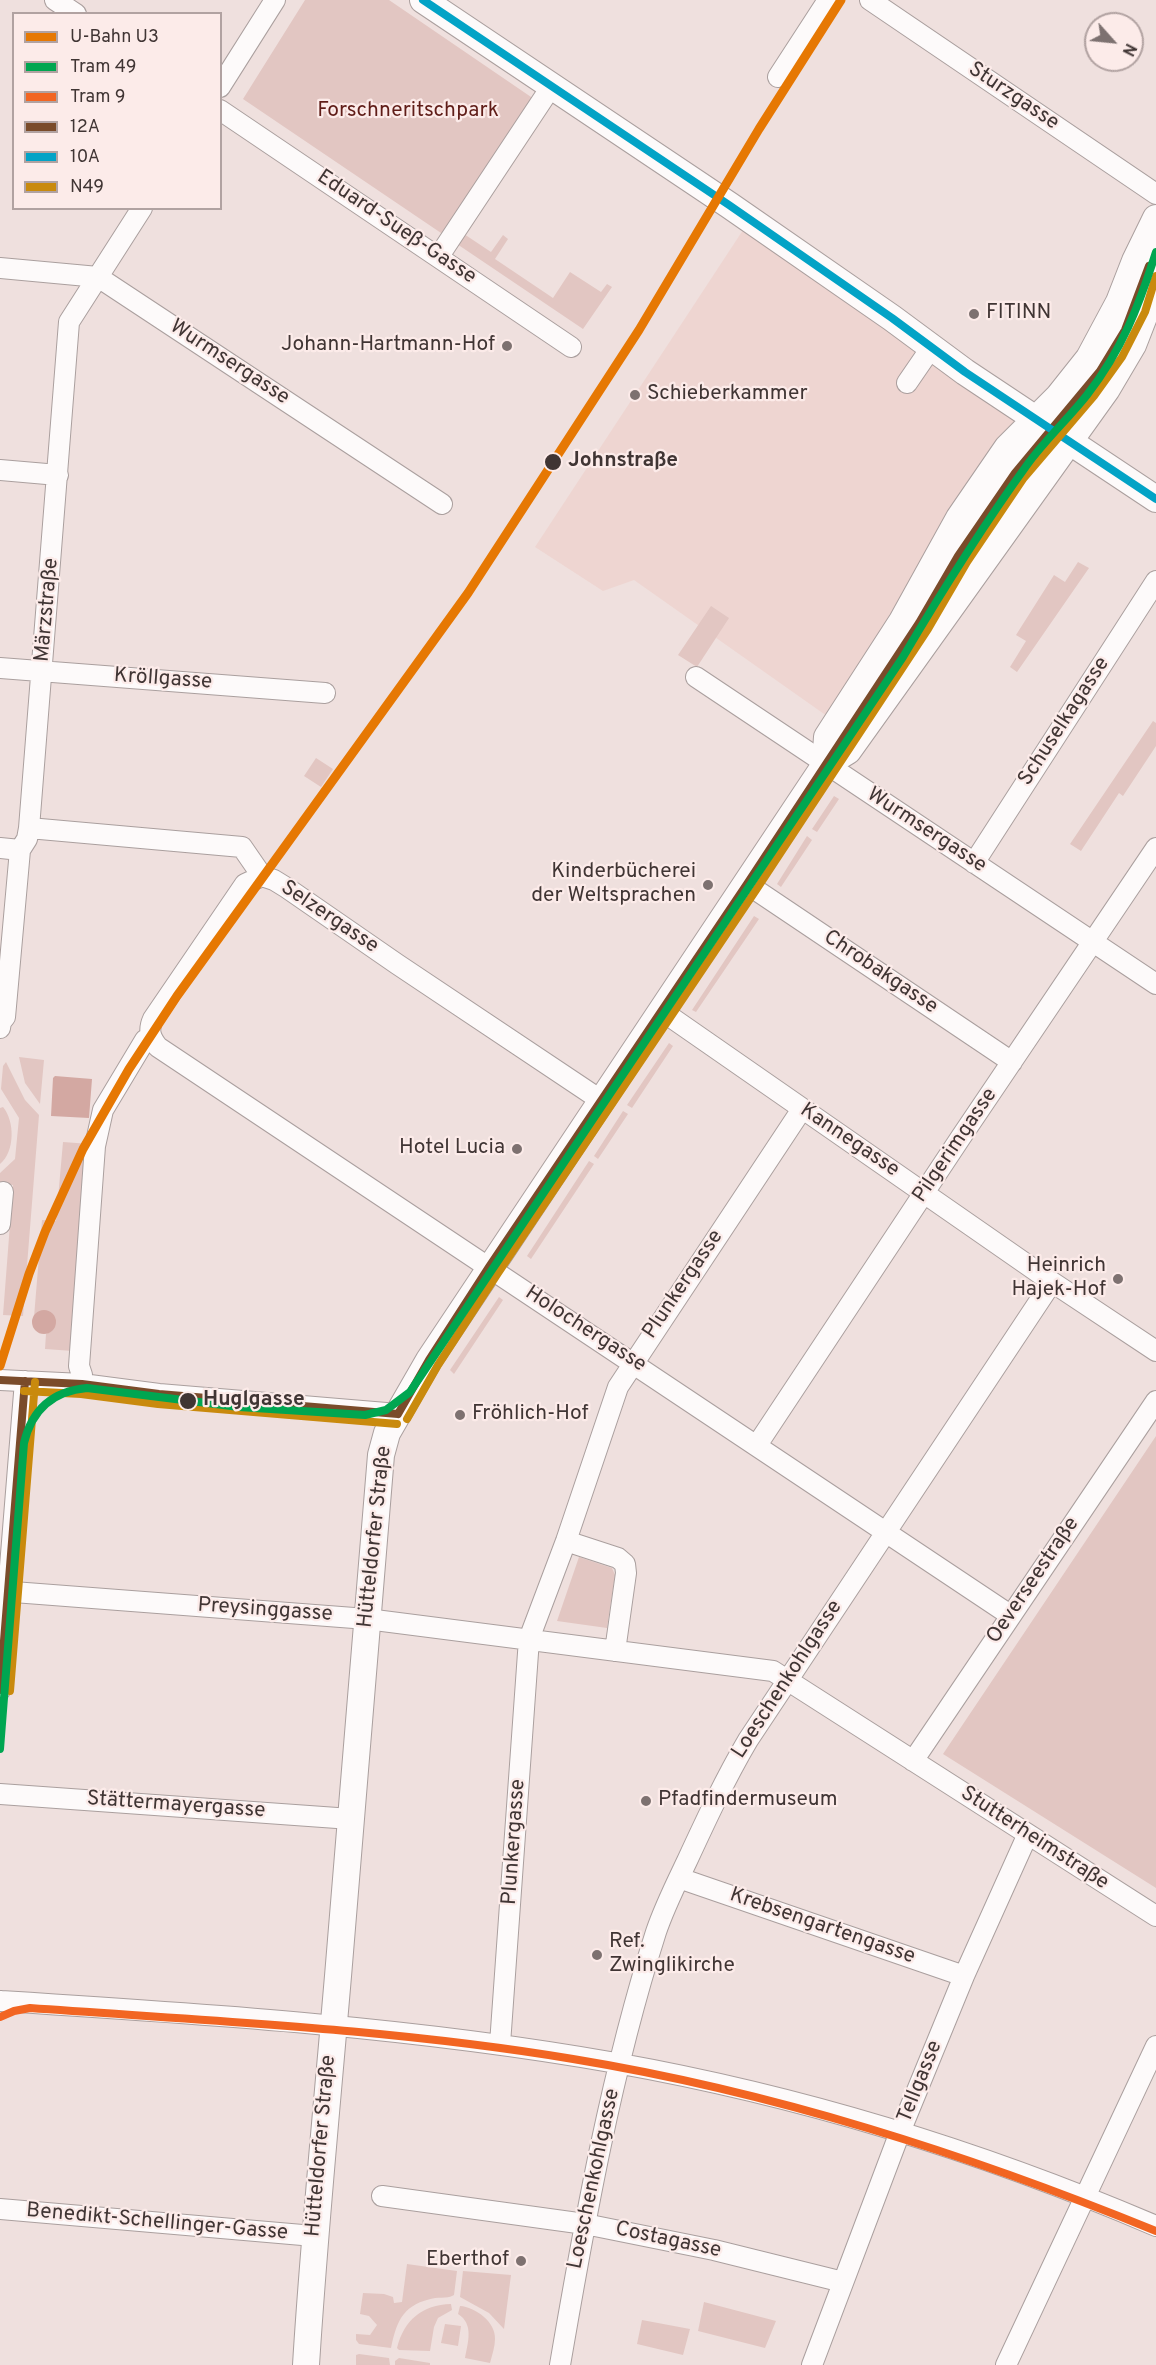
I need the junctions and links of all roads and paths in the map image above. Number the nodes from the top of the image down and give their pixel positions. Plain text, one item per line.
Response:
1 (56, 0) edge
2 (275, 0) edge
3 (423, 0) edge
4 (828, 0) edge
5 (870, 0) edge
6 (73, 12) edge
7 (778, 77) dead end
8 (222, 84) edge
9 (551, 87) junction
10 (222, 111) edge
11 (1156, 194) edge
12 (141, 210) edge
13 (1156, 218) edge
14 (1156, 241) edge
15 (435, 253) junction
16 (0, 268) edge
17 (1149, 270) edge
18 (98, 277) junction
19 (1148, 327) edge
20 (571, 346) dead end
21 (931, 348) junction
22 (907, 382) dead end
23 (1052, 430) junction
24 (0, 470) edge
25 (58, 475) junction
26 (1156, 499) edge
27 (442, 504) dead end
28 (1156, 581) edge
29 (0, 668) edge
30 (43, 671) junction
31 (696, 677) dead end
32 (325, 693) dead end
33 (825, 765) junction
34 (29, 828) junction
35 (0, 848) edge
36 (1156, 848) edge
37 (20, 850) junction
38 (974, 863) junction
39 (262, 876) junction
40 (747, 884) junction
41 (1093, 941) junction
42 (1156, 984) edge
43 (662, 1011) junction
44 (0, 1022) edge
45 (0, 1028) edge
46 (155, 1043) junction
47 (1012, 1062) junction
48 (602, 1101) junction
49 (802, 1109) junction
50 (3, 1192) dead end
51 (925, 1192) junction
52 (0, 1224) edge
53 (489, 1267) junction
54 (1052, 1282) junction
55 (1156, 1351) edge
56 (633, 1362) junction
57 (0, 1380) edge
58 (25, 1382) junction
59 (81, 1384) junction
60 (1156, 1401) edge
61 (398, 1414) junction
62 (757, 1445) junction
63 (886, 1531) junction
64 (566, 1541) junction
65 (4, 1591) edge
66 (1010, 1615) junction
67 (367, 1619) junction
68 (530, 1639) junction
69 (615, 1651) junction
70 (787, 1680) junction
71 (0, 1690) edge
72 (913, 1761) junction
73 (0, 1794) edge
74 (351, 1819) junction
75 (1027, 1836) junction
76 (679, 1878) junction
77 (1156, 1916) edge
78 (964, 1976) junction
79 (0, 2001) edge
80 (333, 2026) junction
81 (500, 2044) junction
82 (1156, 2046) edge
83 (619, 2063) junction
84 (900, 2132) junction
85 (382, 2196) dead end
86 (1084, 2197) junction
87 (0, 2209) edge
88 (585, 2224) junction
89 (1156, 2226) edge
90 (314, 2236) junction
91 (843, 2282) junction
92 (306, 2365) edge
93 (560, 2365) edge
94 (812, 2365) edge
95 (1006, 2365) edge

1 - 6 street
2 - 8 street
3 - 9 main road
4 - 7 street
5 - 11 street, Sturzgasse
9 - 15 street
9 - 21 main road
10 - 15 street, Eduard-Sueß-Gasse
12 - 18 street, Märzstraße
13 - 17 main road, Hütteldorfer Straße
14 - 17 street, Hütteldorfer Straße
15 - 20 street, Eduard-Sueß-Gasse
16 - 18 street, Wurmsergasse
17 - 19 main road, Hütteldorfer Straße
17 - 23 main road, Hütteldorfer Straße
18 - 25 street, Märzstraße
18 - 27 street, Wurmsergasse
19 - 23 main road, Hütteldorfer Straße
21 - 22 street
21 - 23 main road
23 - 26 main road
23 - 33 main road, Hütteldorfer Straße
23 - 33 main road, Hütteldorfer Straße
24 - 25 street
25 - 30 street, Märzstraße
28 - 38 street, Schuselkagasse
29 - 30 street, Kröllgasse
30 - 32 street, Kröllgasse
30 - 34 street, Märzstraße
31 - 33 street, Wurmsergasse
33 - 38 street, Wurmsergasse
33 - 40 main road, Hütteldorfer Straße
34 - 37 street, Märzstraße
34 - 39 street, Selzergasse
35 - 37 street
36 - 41 street, Pilgerimgasse
37 - 44 street, Märzstraße
38 - 41 street, Wurmsergasse
39 - 46 street
39 - 48 street, Selzergasse
40 - 43 main road, Hütteldorfer Straße
40 - 47 street, Chrobakgasse
41 - 42 street, Wurmsergasse
41 - 47 street, Pilgerimgasse
43 - 48 main road, Hütteldorfer Straße
43 - 49 street, Kannegasse
44 - 45 street, Märzstraße
46 - 53 street, Holochergasse
46 - 59 street
47 - 51 street, Pilgerimgasse
48 - 53 main road, Hütteldorfer Straße
49 - 51 street, Kannegasse
49 - 56 street, Plunkergasse
50 - 52 street
51 - 54 street, Kannegasse
51 - 62 street, Pilgerimgasse
53 - 56 street, Holochergasse
53 - 61 main road, Hütteldorfer Straße
54 - 55 street, Kannegasse
54 - 63 street, Loeschenkohlgasse
56 - 62 street, Holochergasse
56 - 64 street, Plunkergasse
57 - 58 street
58 - 59 street
58 - 65 street
59 - 61 street
60 - 66 street, Oeverseestraße
61 - 67 main road, Hütteldorfer Straße
62 - 63 street, Holochergasse
63 - 66 street, Holochergasse
63 - 70 street, Loeschenkohlgasse
64 - 68 street, Plunkergasse
64 - 69 street
65 - 67 street, Preysinggasse
65 - 71 street
66 - 72 street, Oeverseestraße
67 - 68 street, Preysinggasse
67 - 74 main road, Hütteldorfer Straße
68 - 69 street, Preysinggasse
68 - 81 street, Plunkergasse
69 - 70 street
70 - 72 street
70 - 76 street, Loeschenkohlgasse
72 - 75 street, Stutterheimstraße
73 - 74 street, Stättermayergasse
74 - 80 main road, Hütteldorfer Straße
75 - 77 street, Stutterheimstraße
75 - 78 street, Tellgasse
76 - 78 street, Krebsengartengasse
76 - 83 street, Loeschenkohlgasse
78 - 84 street, Tellgasse
79 - 80 street
80 - 81 street
80 - 90 main road, Hütteldorfer Straße
81 - 83 street
82 - 86 street
83 - 84 street
83 - 88 street, Loeschenkohlgasse
84 - 86 street
84 - 91 street, Tellgasse
85 - 88 street, Costagasse
86 - 89 street
86 - 95 street
87 - 90 street, Benedikt-Schellinger-Gasse
88 - 91 street, Costagasse
88 - 93 street, Loeschenkohlgasse
90 - 92 main road, Hütteldorfer Straße
91 - 94 street, Tellgasse

